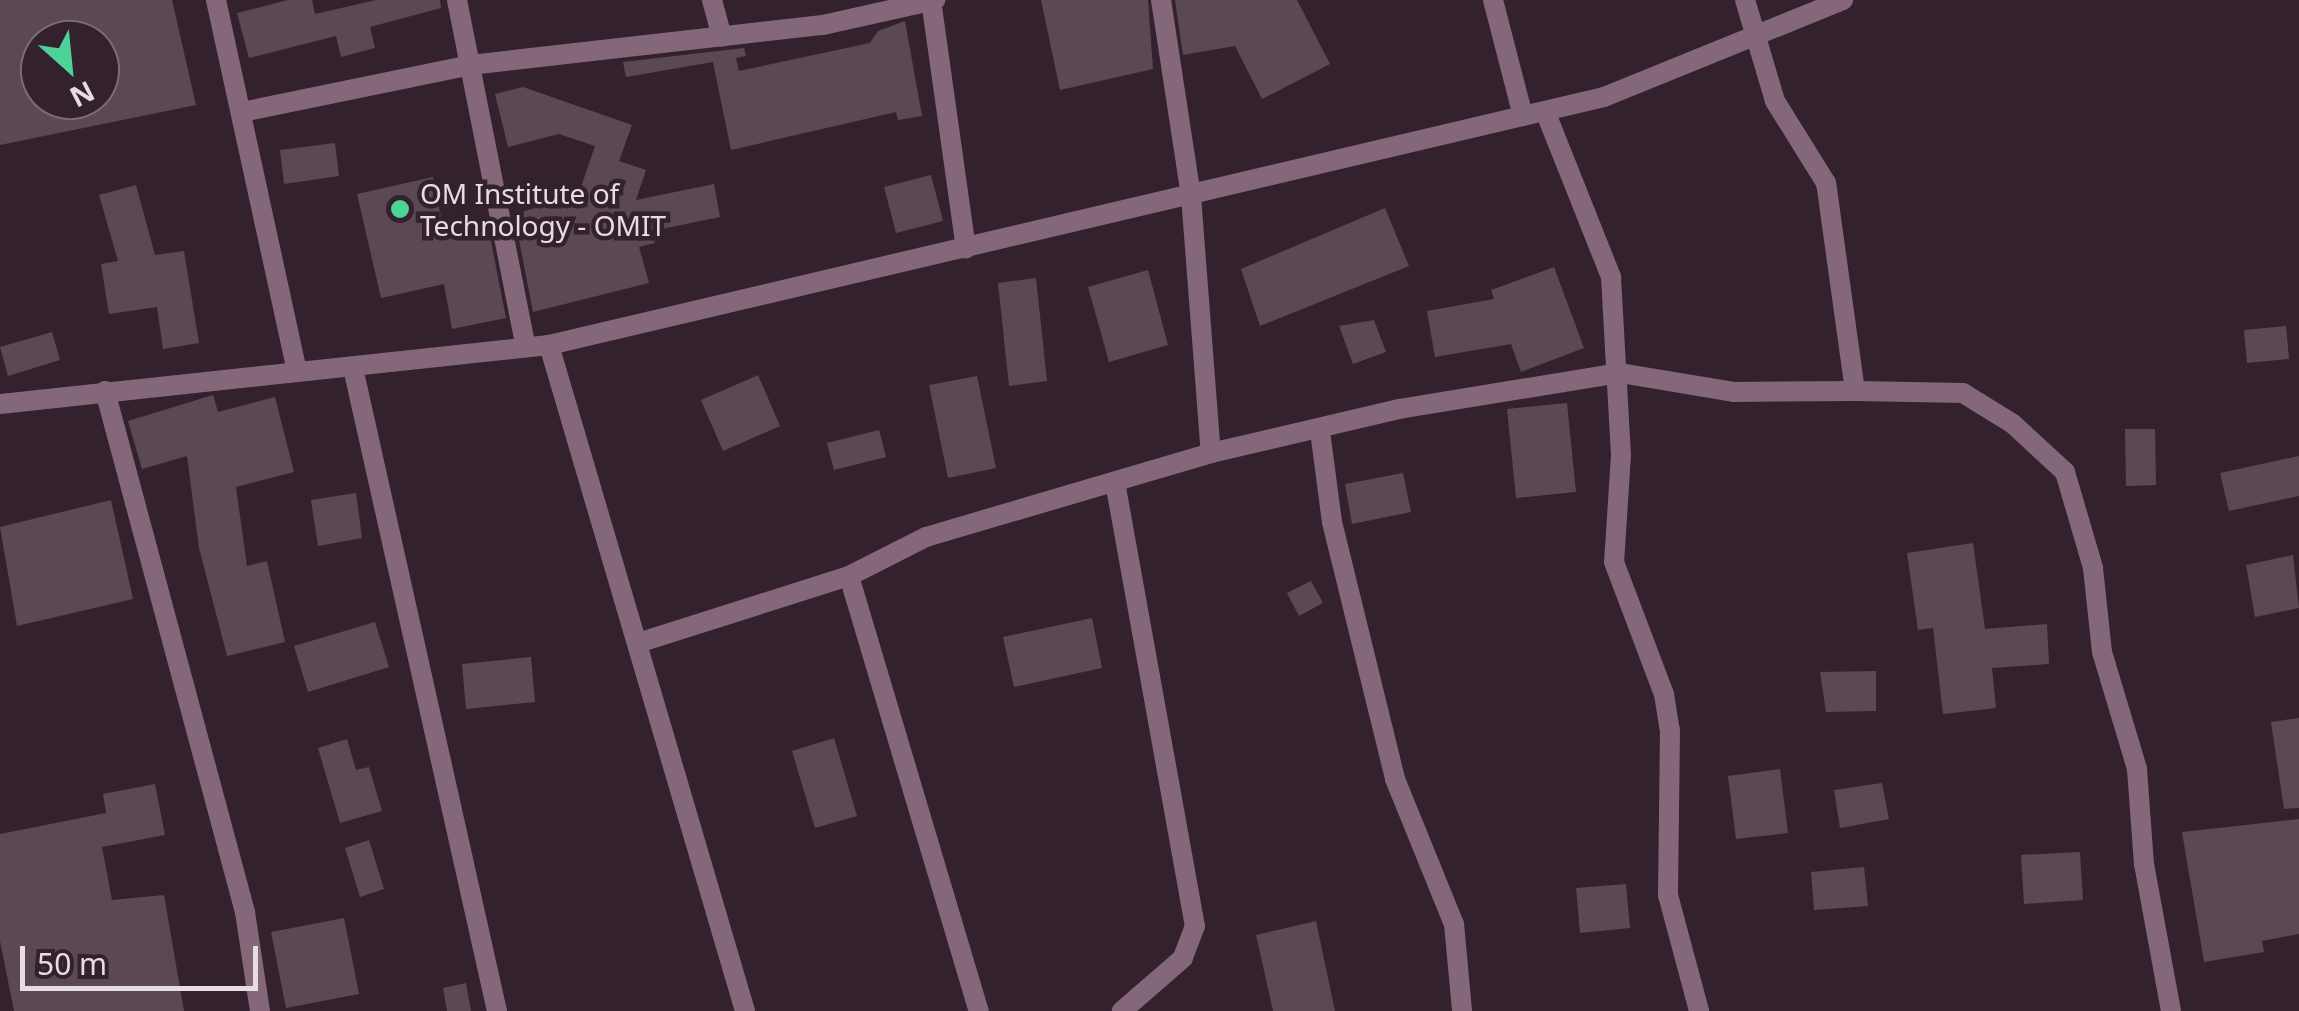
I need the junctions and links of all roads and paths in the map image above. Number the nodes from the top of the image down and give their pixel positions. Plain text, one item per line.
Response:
1 (216, 0) edge
2 (457, 0) edge
3 (712, 0) edge
4 (932, 0) edge
5 (1161, 0) edge
6 (1494, 0) edge
7 (1745, 0) edge
8 (1843, 0) edge
9 (722, 36) junction
10 (1757, 40) junction
11 (470, 65) junction
12 (1545, 111) junction
13 (242, 112) junction
14 (1523, 116) junction
15 (1191, 196) junction
16 (966, 249) junction
17 (550, 345) junction
18 (526, 348) junction
19 (353, 368) junction
20 (297, 371) junction
21 (1620, 373) junction
22 (106, 391) junction
23 (1856, 391) junction
24 (0, 404) edge
25 (1320, 430) junction
26 (1211, 453) junction
27 (1115, 482) junction
28 (849, 576) junction
29 (640, 642) junction
30 (260, 1011) edge
31 (496, 1011) edge
32 (745, 1011) edge
33 (979, 1011) edge
34 (1122, 1011) edge
35 (1462, 1011) edge
36 (1699, 1011) edge
37 (2170, 1011) edge

1 - 13 street
2 - 11 street
3 - 9 street
4 - 9 street
4 - 16 street
5 - 15 street
6 - 14 street
7 - 10 street
8 - 10 street
9 - 11 street
10 - 12 street
10 - 23 street
11 - 13 street
11 - 18 street
12 - 14 street
12 - 21 street
13 - 20 street
14 - 15 street
15 - 16 street
15 - 26 street
16 - 17 street
17 - 18 street
17 - 29 street
18 - 19 street
19 - 20 street
19 - 31 street
20 - 22 street
21 - 23 street
21 - 25 street
21 - 36 street
22 - 24 street
22 - 30 street
23 - 37 street
25 - 26 street
25 - 35 street
26 - 27 street
27 - 28 street
27 - 34 street
28 - 29 street
28 - 33 street
29 - 32 street

